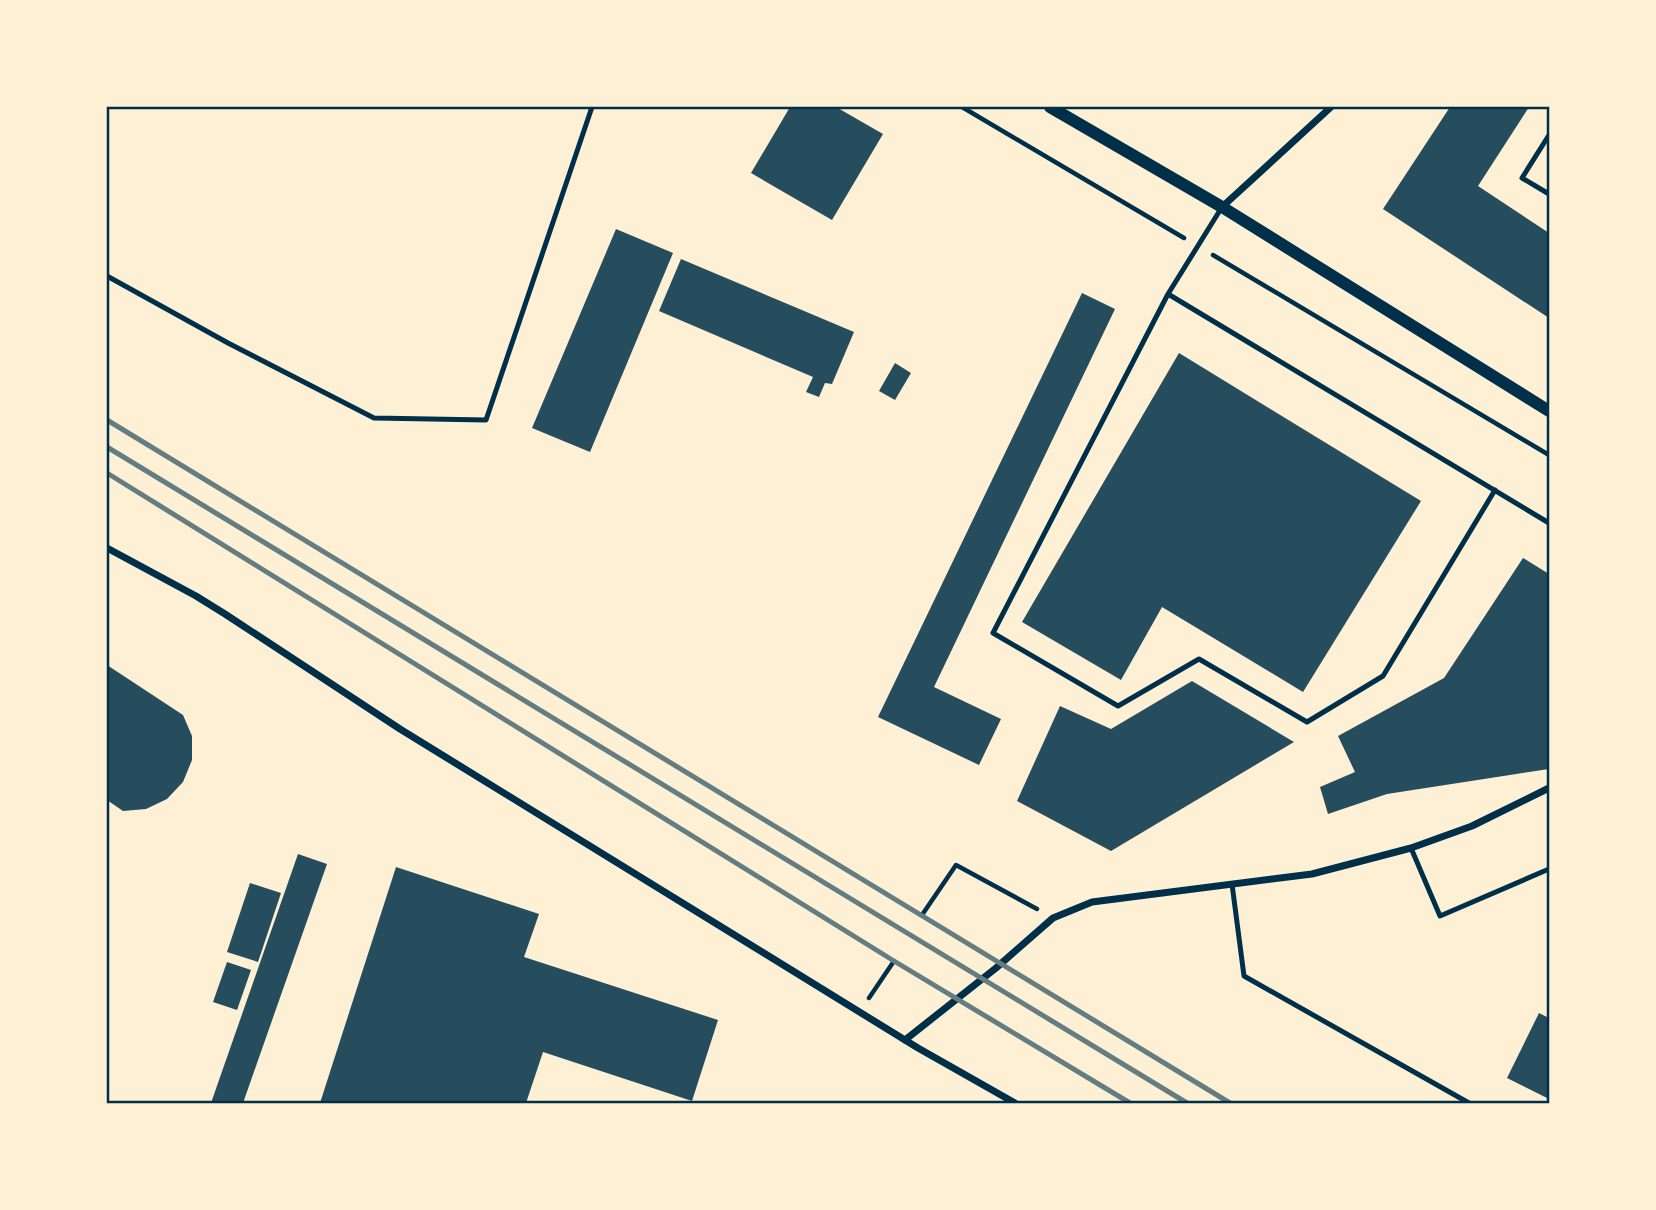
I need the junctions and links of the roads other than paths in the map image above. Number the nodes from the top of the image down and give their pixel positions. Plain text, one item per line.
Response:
1 (592, 107) edge
2 (1050, 107) edge
3 (1331, 107) edge
4 (1549, 135) edge
5 (1549, 194) edge
6 (1222, 207) junction
7 (107, 276) edge
8 (1168, 294) junction
9 (1549, 411) edge
10 (1495, 490) junction
11 (1549, 523) edge
12 (107, 548) edge
13 (1549, 788) edge
14 (1411, 848) junction
15 (1549, 869) edge
16 (1232, 884) junction
17 (905, 1040) junction
18 (1015, 1103) edge
19 (1469, 1103) edge

1 - 7 lane
2 - 6 street
3 - 6 street
4 - 5 lane
6 - 8 lane
6 - 9 street
8 - 10 lane
8 - 10 lane
10 - 11 lane
12 - 17 street
13 - 14 street
14 - 15 lane
14 - 16 street
16 - 17 street
16 - 19 lane
17 - 18 street

